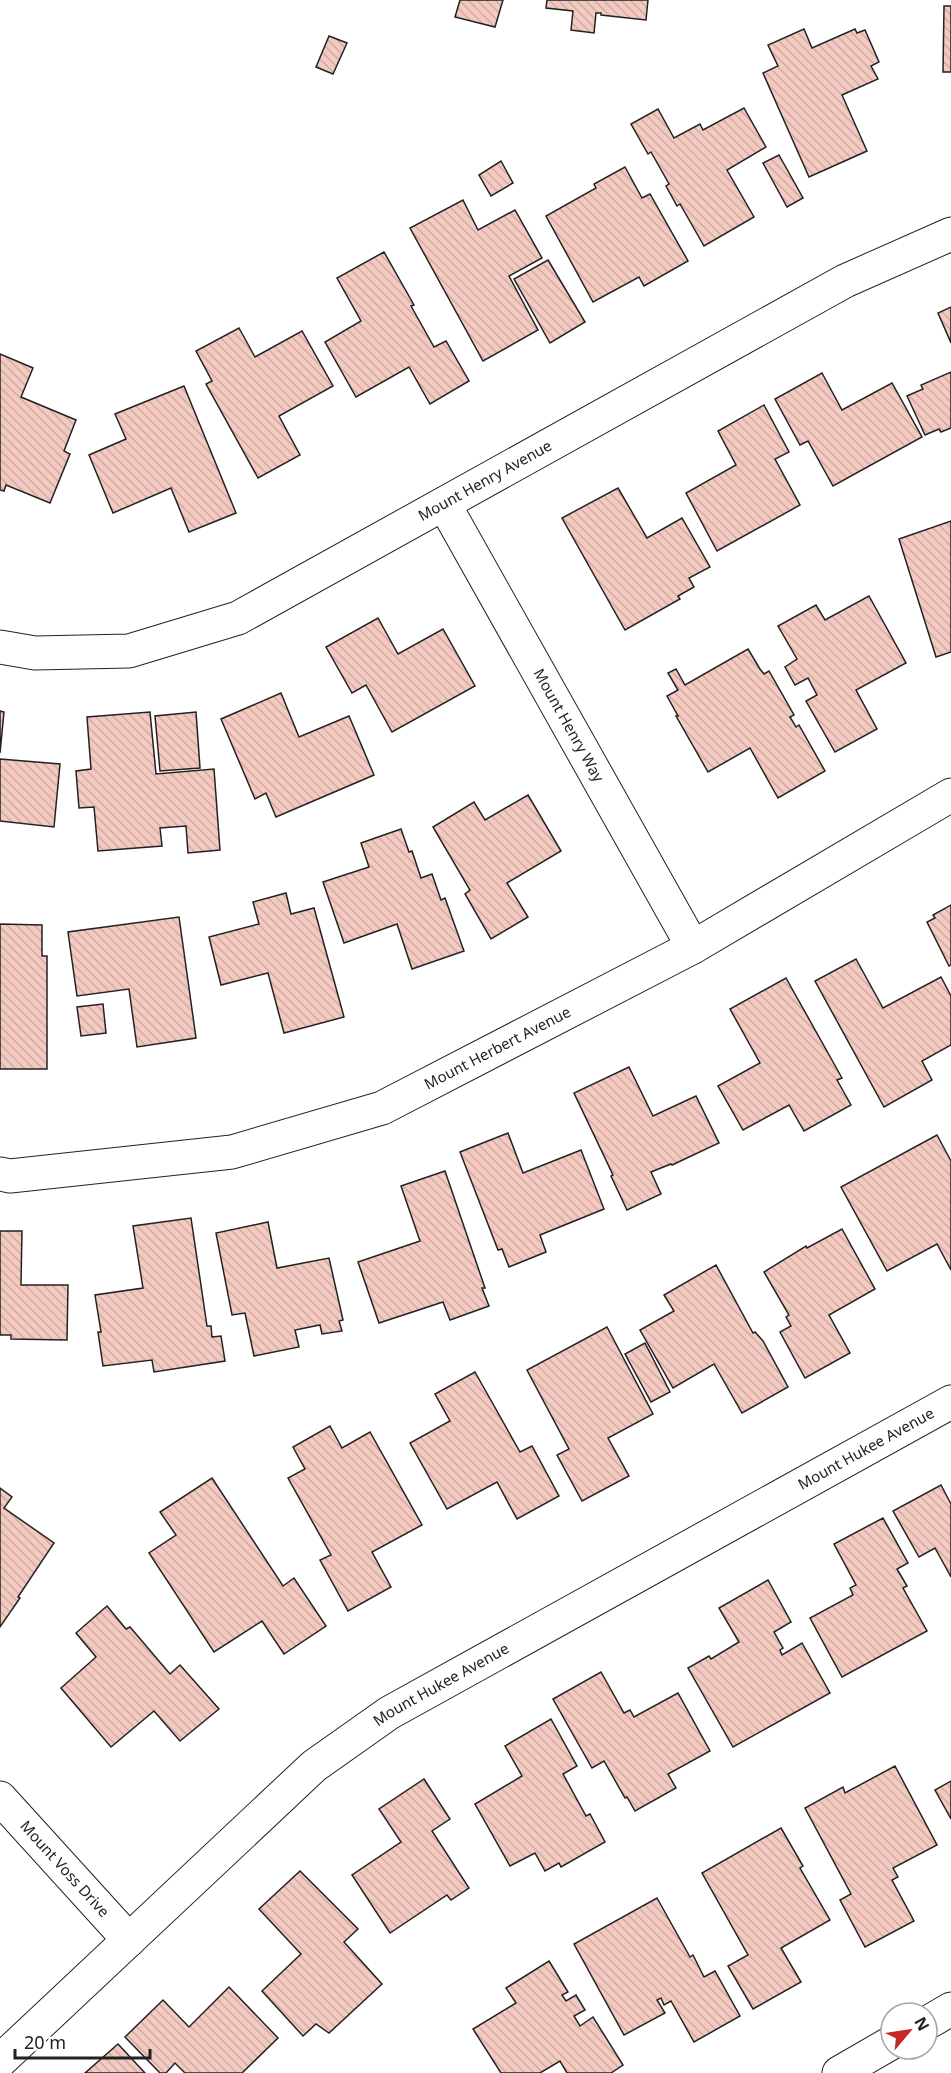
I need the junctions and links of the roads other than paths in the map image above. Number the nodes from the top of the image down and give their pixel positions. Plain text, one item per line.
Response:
1 (951, 234) edge
2 (444, 504) junction
3 (0, 647) edge
4 (951, 795) edge
5 (693, 947) junction
6 (0, 1174) edge
7 (951, 1402) edge
8 (0, 1798) edge
9 (129, 1940) junction
10 (879, 2050) edge
11 (0, 2061) edge
12 (839, 2073) edge

1 - 2 street, Mount Henry Avenue
2 - 3 street, Mount Henry Avenue
2 - 5 street, Mount Henry Way
4 - 5 street, Mount Herbert Avenue
5 - 6 street, Mount Herbert Avenue
7 - 9 street, Mount Hukee Avenue
8 - 9 street, Mount Voss Drive
9 - 11 street, Mount Hukee Avenue
10 - 12 street

